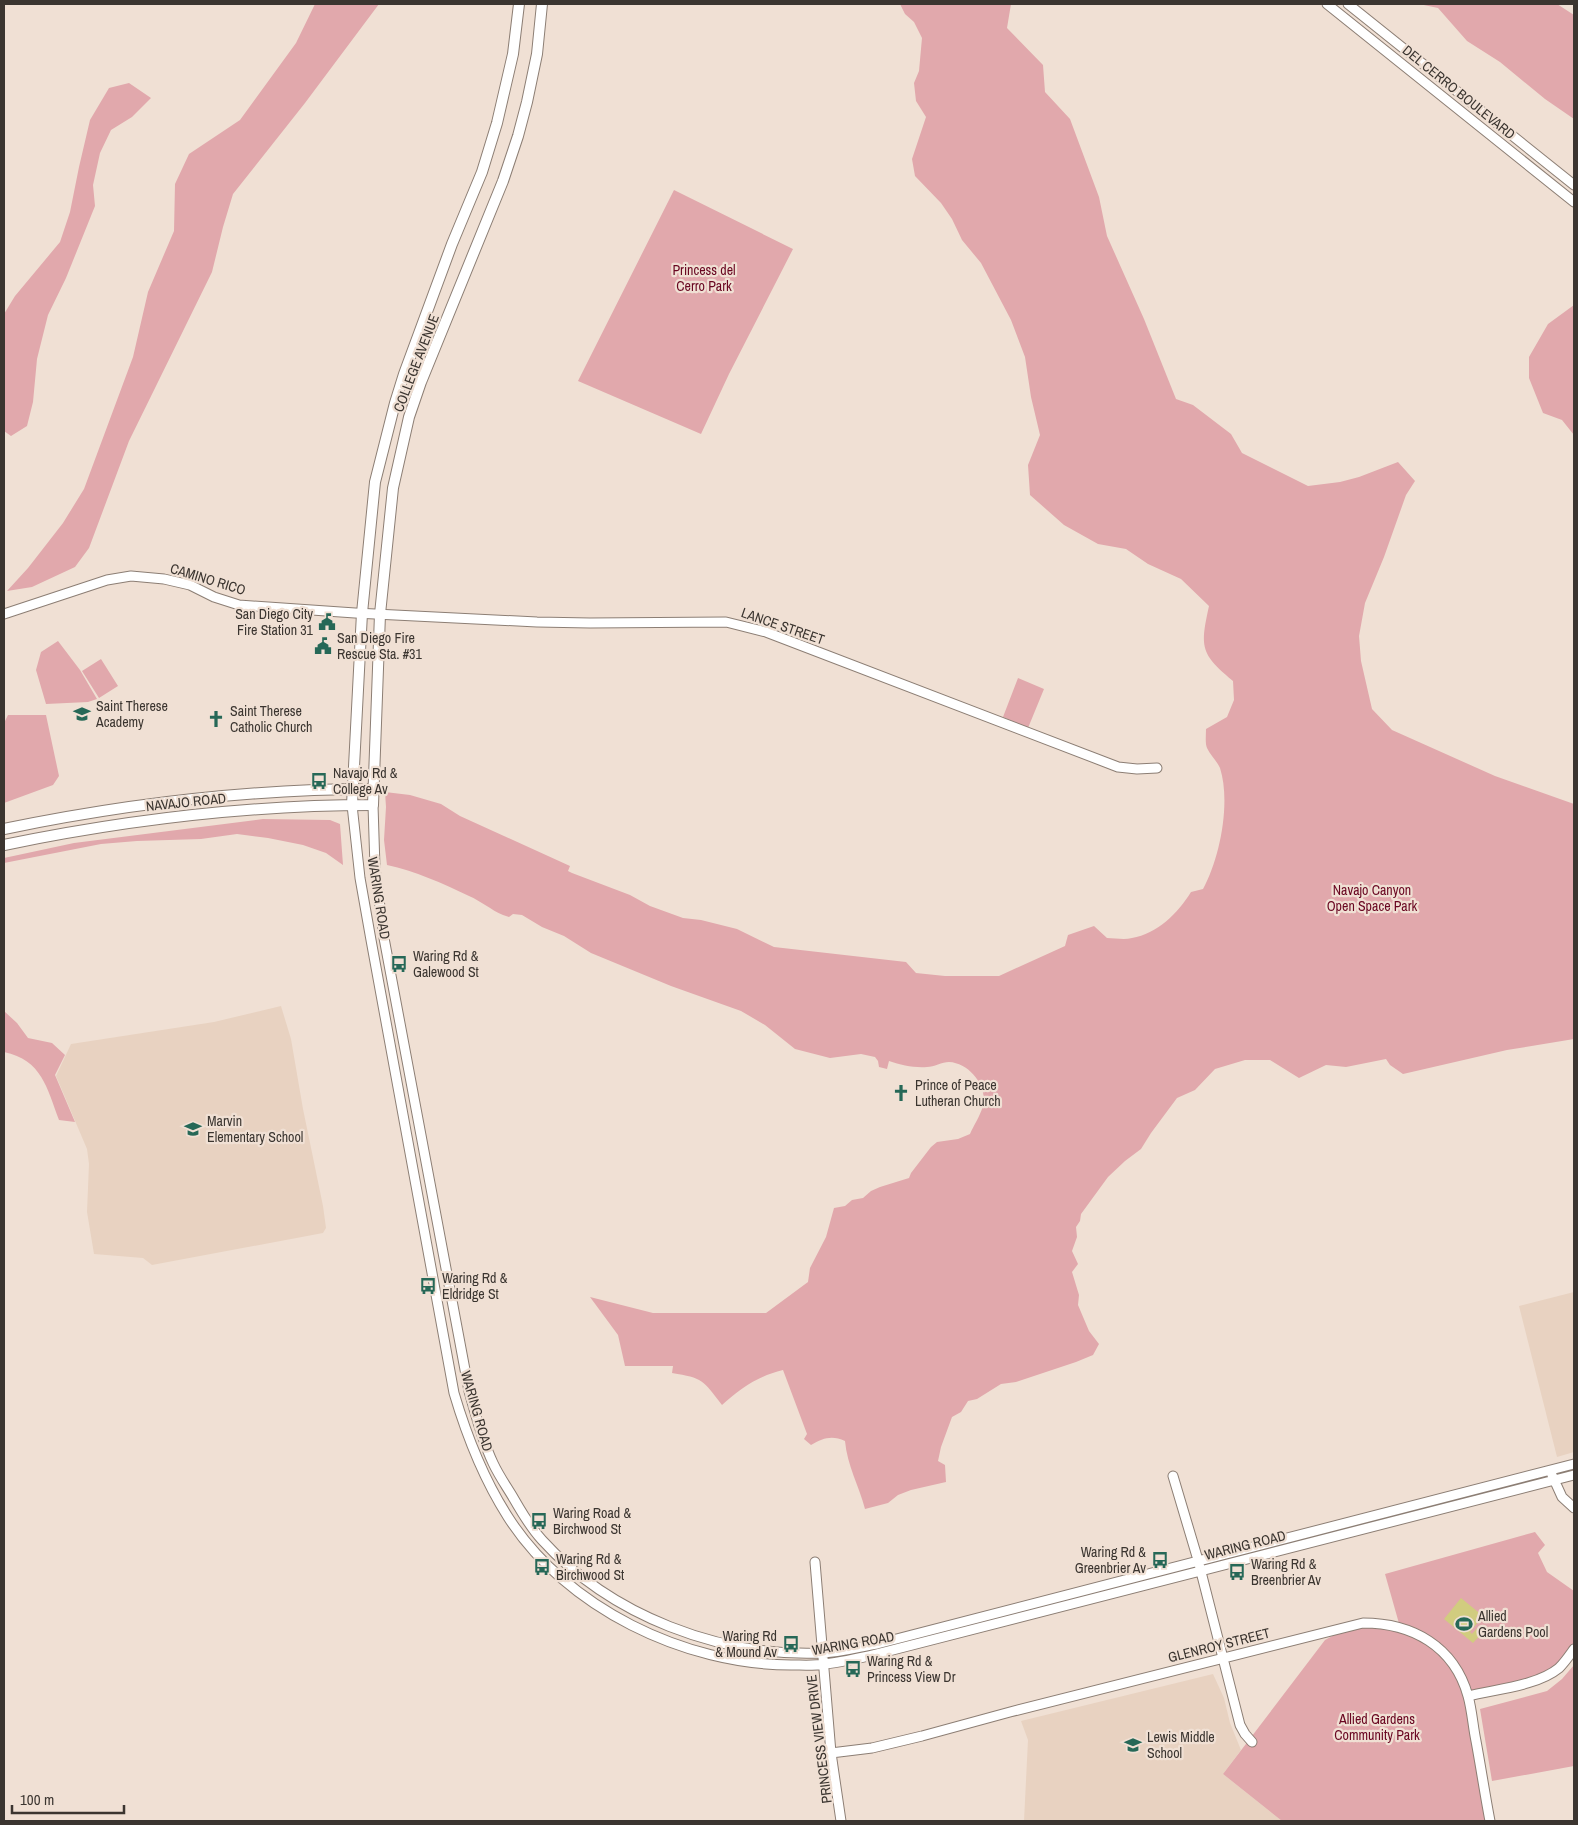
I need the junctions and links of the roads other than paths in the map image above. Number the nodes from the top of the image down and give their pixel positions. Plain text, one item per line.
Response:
1 (519, 4) edge
2 (542, 4) edge
3 (1327, 4) edge
4 (1348, 4) edge
5 (1574, 185) edge
6 (1574, 202) edge
7 (362, 613) junction
8 (4, 614) edge
9 (380, 614) junction
10 (1156, 768) dead end
11 (352, 789) junction
12 (373, 789) junction
13 (352, 805) junction
14 (373, 805) junction
15 (4, 829) edge
16 (4, 845) edge
17 (1574, 1464) edge
18 (1551, 1470) junction
19 (1574, 1475) edge
20 (1173, 1476) dead end
21 (1554, 1481) junction
22 (1574, 1508) edge
23 (1198, 1560) junction
24 (815, 1562) dead end
25 (1201, 1571) junction
26 (1574, 1649) edge
27 (823, 1653) junction
28 (1223, 1658) junction
29 (824, 1665) junction
30 (1468, 1696) junction
31 (1252, 1742) dead end
32 (831, 1753) junction
33 (841, 1821) edge
34 (1490, 1821) edge

1 - 7 main road, COLLEGE AVENUE
2 - 9 main road, COLLEGE AVENUE
3 - 6 main road, DEL CERRO BOULEVARD
4 - 5 main road, DEL CERRO BOULEVARD
7 - 8 main road, CAMINO RICO
7 - 9 main road, CAMINO RICO
7 - 11 main road, COLLEGE AVENUE
9 - 10 main road, LANCE STREET
9 - 12 main road, COLLEGE AVENUE
11 - 12 main road, NAVAJO ROAD
11 - 13 main road, COLLEGE AVENUE
11 - 15 main road, NAVAJO ROAD
12 - 14 main road, COLLEGE AVENUE
13 - 14 main road, NAVAJO ROAD
13 - 16 main road, NAVAJO ROAD
13 - 29 main road, WARING ROAD
14 - 27 main road, WARING ROAD
17 - 18 main road, WARING ROAD
18 - 21 main road
18 - 23 main road, WARING ROAD
19 - 21 main road, WARING ROAD
20 - 23 main road
21 - 22 main road
21 - 25 main road, WARING ROAD
23 - 25 main road
23 - 27 main road, WARING ROAD
24 - 27 main road, PRINCESS VIEW DRIVE
25 - 28 main road
25 - 29 main road, WARING ROAD
26 - 30 main road
27 - 29 main road, PRINCESS VIEW DRIVE
28 - 30 main road, GLENROY STREET
28 - 31 main road
28 - 32 main road, GLENROY STREET
29 - 32 main road, PRINCESS VIEW DRIVE
30 - 34 main road, GLENROY STREET
32 - 33 main road, PRINCESS VIEW DRIVE

